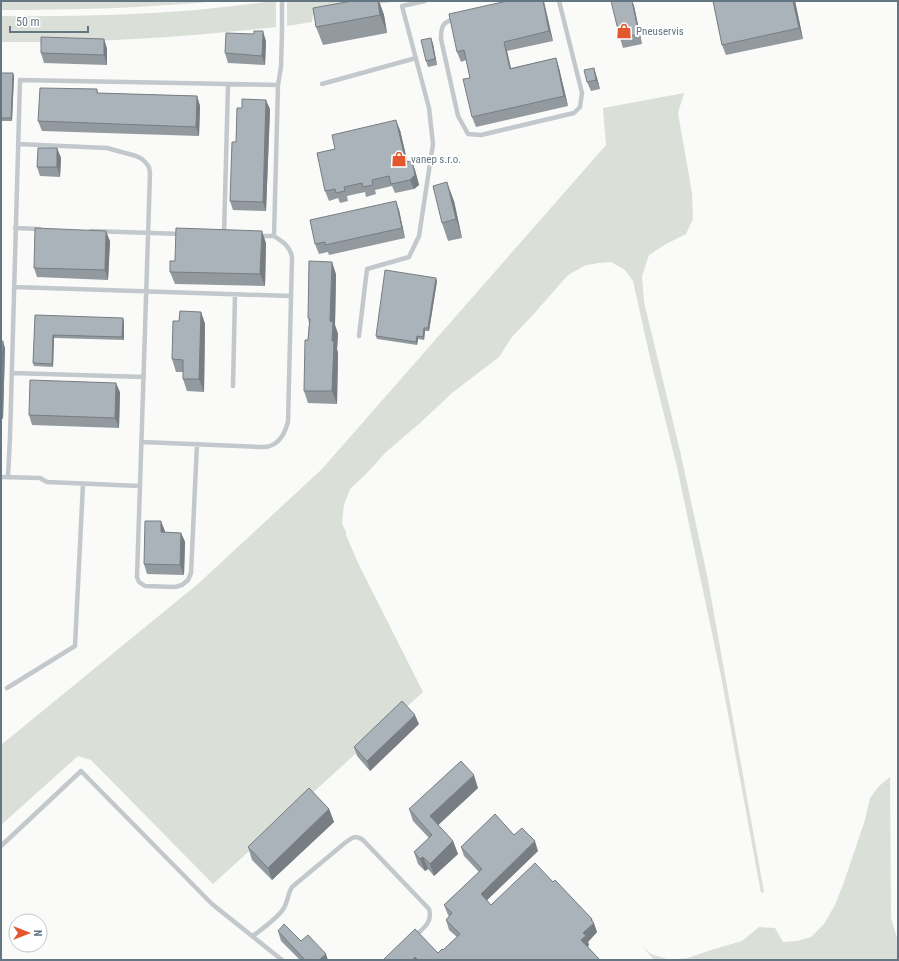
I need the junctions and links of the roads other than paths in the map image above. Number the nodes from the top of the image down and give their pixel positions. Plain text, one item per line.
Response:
1 (282, 1) edge
2 (425, 1) edge
3 (559, 1) edge
4 (462, 17) edge
5 (416, 58) junction
6 (228, 84) junction
7 (322, 84) dead end
8 (278, 85) junction
9 (18, 144) junction
10 (15, 228) junction
11 (45, 229) edge
12 (82, 230) edge
13 (149, 232) junction
14 (186, 234) edge
15 (216, 235) edge
16 (224, 235) junction
17 (231, 235) edge
18 (253, 236) edge
19 (274, 236) junction
20 (14, 287) junction
21 (147, 292) junction
22 (236, 295) junction
23 (290, 296) junction
24 (359, 336) dead end
25 (12, 374) junction
26 (144, 377) junction
27 (232, 386) dead end
28 (142, 442) junction
29 (197, 444) junction
30 (1, 477) edge
31 (8, 477) junction
32 (83, 484) junction
33 (140, 486) junction
34 (7, 688) dead end
35 (1, 846) edge
36 (253, 936) junction
37 (408, 943) edge
38 (282, 960) edge

1 - 8 lane
2 - 5 lane
3 - 4 lane
5 - 7 lane
5 - 24 lane
6 - 8 lane
6 - 9 lane
6 - 16 lane
8 - 19 lane
9 - 10 lane
9 - 13 lane
10 - 11 lane
10 - 20 lane
12 - 13 lane
13 - 14 lane
13 - 21 lane
15 - 16 lane
16 - 17 lane
18 - 19 lane
19 - 23 lane
20 - 21 lane
20 - 25 lane
21 - 22 lane
21 - 26 lane
22 - 23 lane
22 - 27 lane
23 - 29 lane
25 - 26 lane
25 - 31 lane
26 - 28 lane
28 - 29 lane
28 - 33 lane
29 - 33 lane
30 - 31 lane
31 - 32 lane
32 - 33 lane
32 - 34 lane
35 - 36 lane
36 - 37 lane
36 - 38 lane

